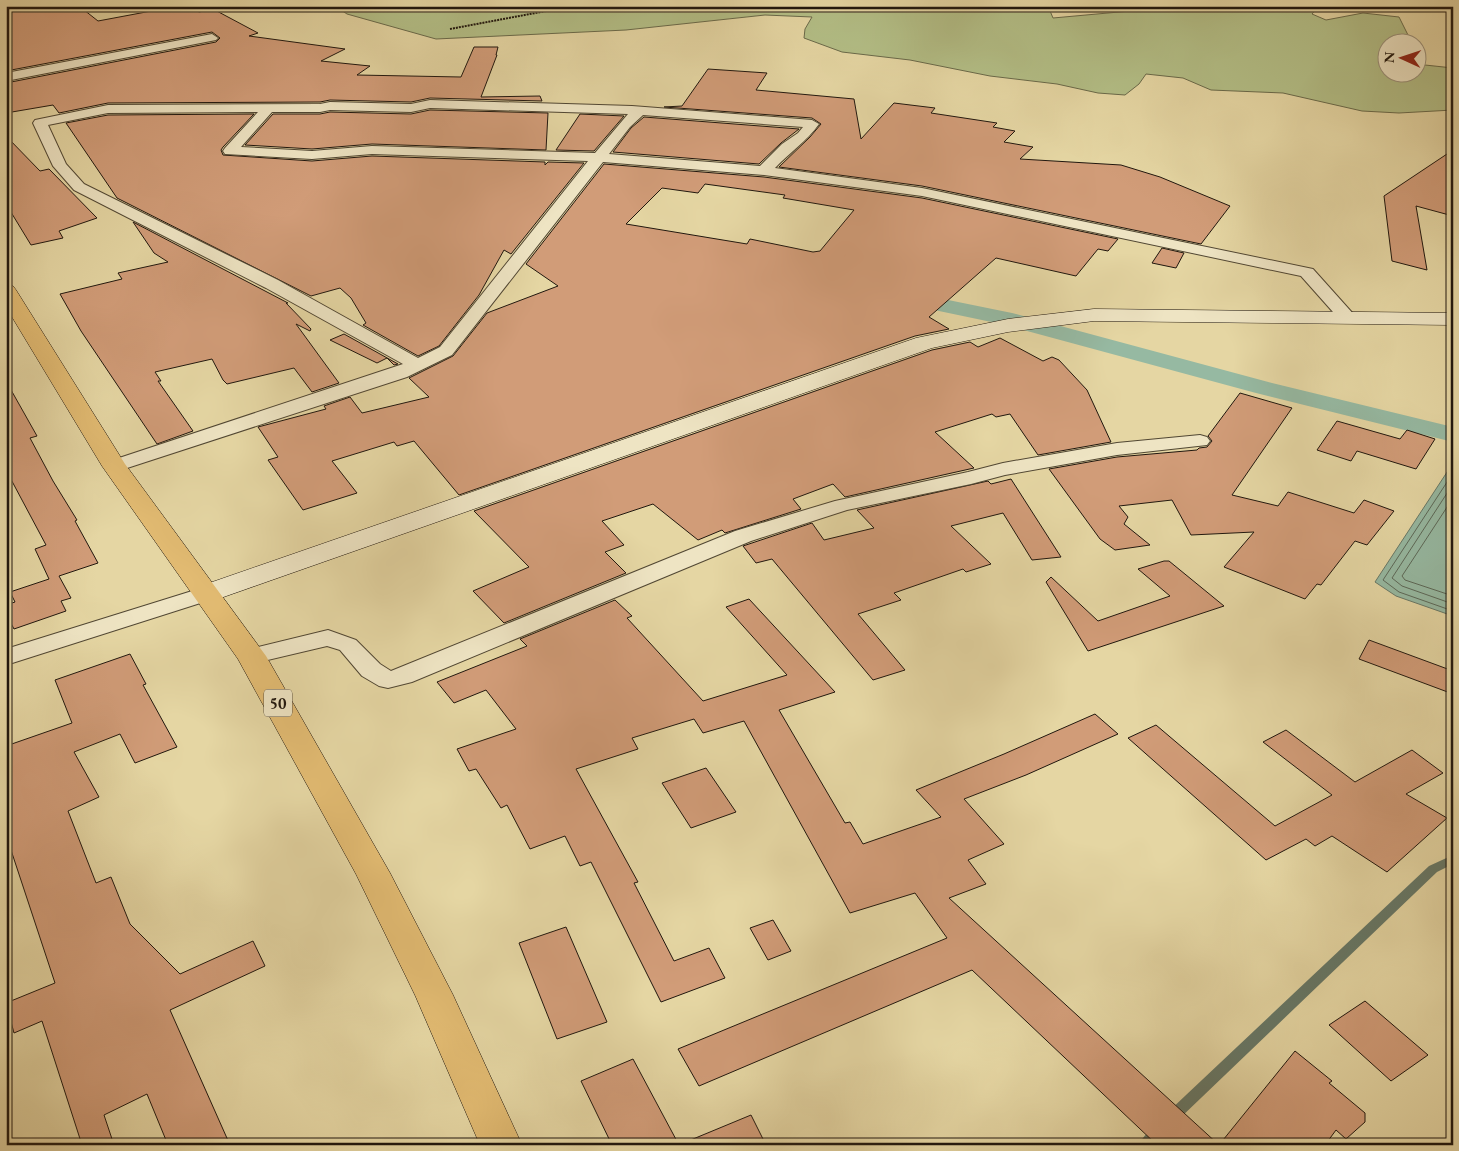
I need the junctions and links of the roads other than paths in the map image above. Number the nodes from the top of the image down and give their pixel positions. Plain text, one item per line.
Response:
1 (212, 38) dead end
2 (6, 77) edge
3 (269, 108) junction
4 (639, 111) junction
5 (599, 157) junction
6 (764, 171) junction
7 (6, 290) edge
8 (1348, 317) junction
9 (1453, 319) edge
10 (416, 364) junction
11 (1200, 441) dead end
12 (114, 466) junction
13 (205, 594) junction
14 (251, 656) junction
15 (6, 657) edge
16 (500, 1145) edge

1 - 2 street
3 - 4 street
3 - 5 street
3 - 10 street
4 - 5 street
4 - 6 street
5 - 6 street
5 - 10 street
6 - 8 street
7 - 12 main road, 50
8 - 9 main road
8 - 13 main road
10 - 12 street
11 - 14 street
12 - 13 main road, 50
13 - 14 main road, 50
13 - 15 street
14 - 16 main road, 50

